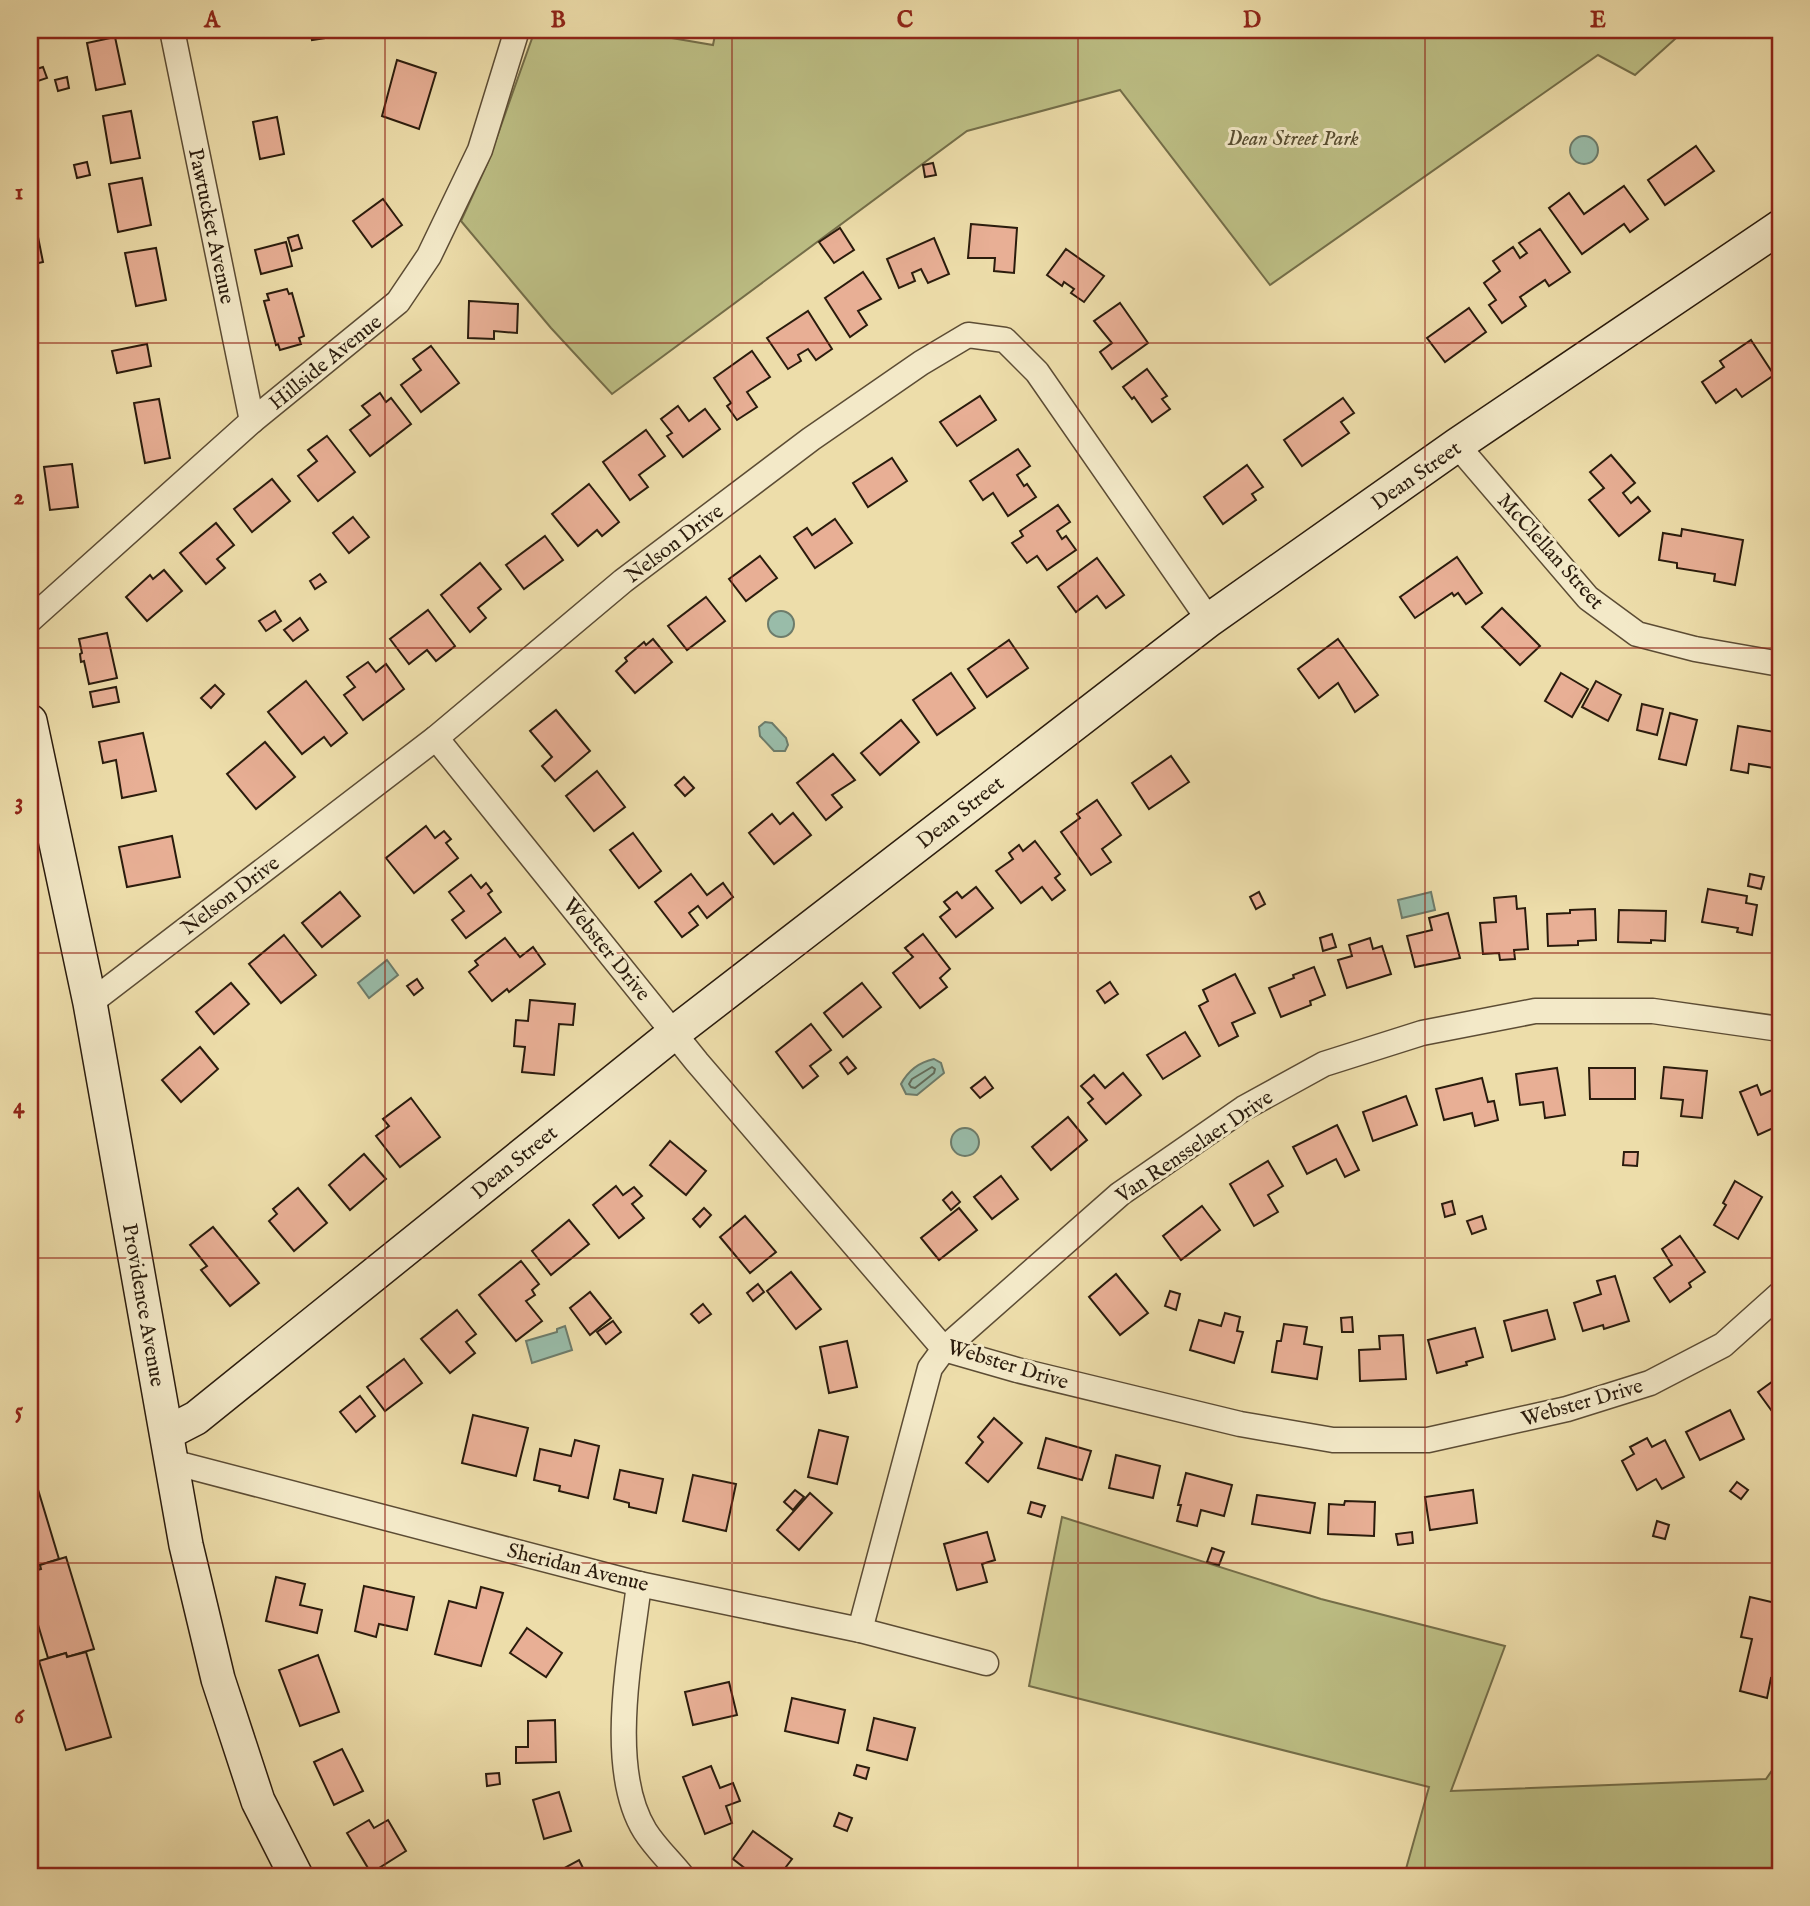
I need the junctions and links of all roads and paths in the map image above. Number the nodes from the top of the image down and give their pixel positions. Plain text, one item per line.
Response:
1 (172, 30) edge
2 (517, 30) edge
3 (1780, 227) edge
4 (252, 421) junction
5 (1457, 445) junction
6 (30, 620) edge
7 (1209, 620) junction
8 (1780, 664) edge
9 (30, 721) edge
10 (436, 738) junction
11 (90, 1003) junction
12 (1780, 1029) edge
13 (674, 1033) junction
14 (1780, 1294) edge
15 (944, 1349) junction
16 (170, 1447) junction
17 (639, 1584) junction
18 (860, 1630) junction
19 (986, 1663) dead end
20 (296, 1876) edge
21 (682, 1876) edge

1 - 4 street, Pawtucket Avenue
2 - 4 street, Hillside Avenue
3 - 5 street, Dean Street
4 - 6 street, Hillside Avenue
5 - 7 street, Dean Street
5 - 8 street, McClellan Street
7 - 10 street, Nelson Drive
7 - 13 street, Dean Street
9 - 11 street, Providence Avenue
10 - 11 street, Nelson Drive
10 - 13 street, Webster Drive
11 - 16 street, Providence Avenue
12 - 15 street, Van Rensselaer Drive
13 - 15 street, Webster Drive
13 - 16 street, Dean Street
14 - 15 street, Webster Drive
15 - 18 street, Van Rensselaer Drive
16 - 17 street, Sheridan Avenue
16 - 20 street, Providence Avenue
17 - 18 street, Sheridan Avenue
17 - 21 street
18 - 19 street, Sheridan Avenue

